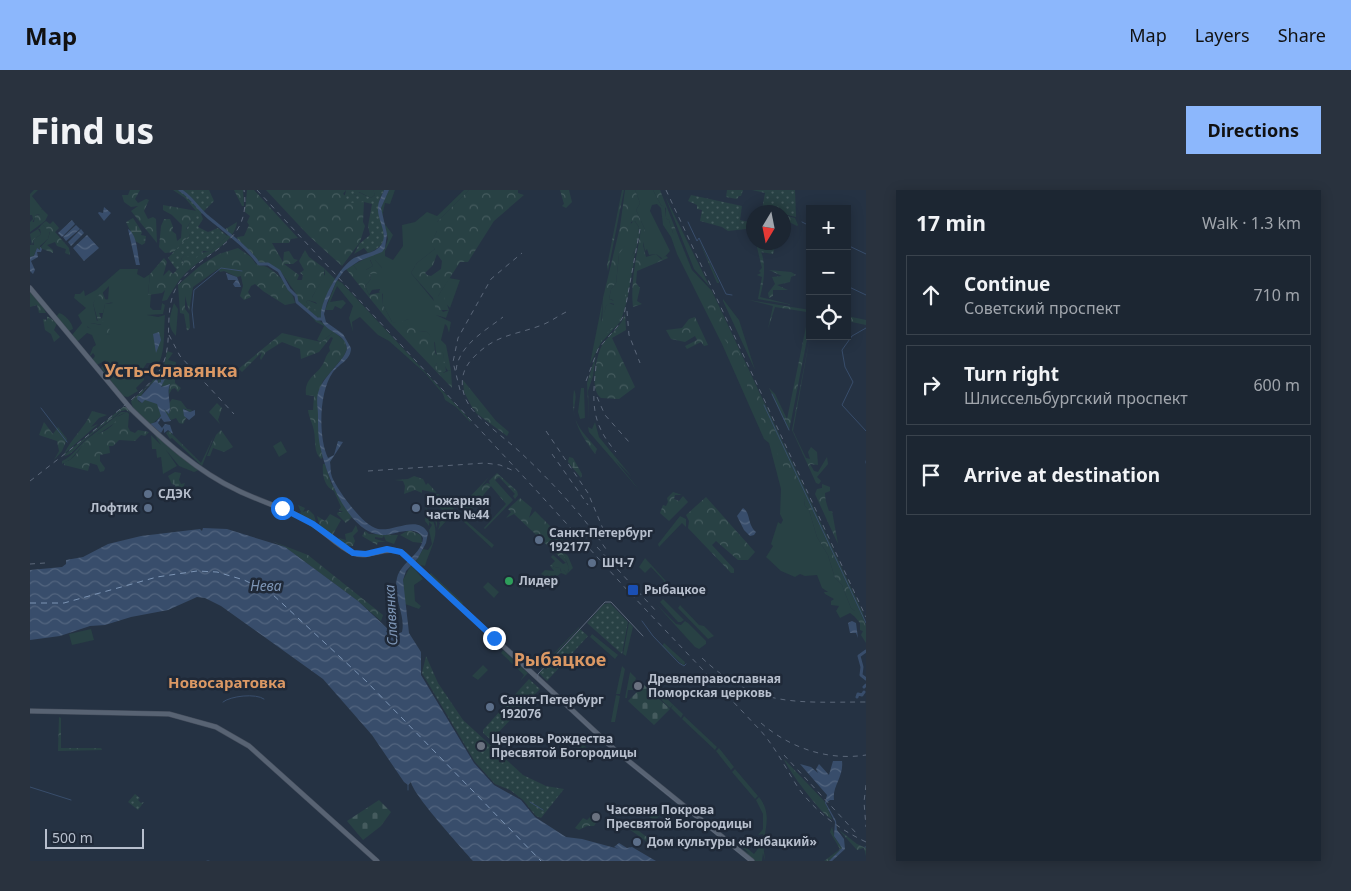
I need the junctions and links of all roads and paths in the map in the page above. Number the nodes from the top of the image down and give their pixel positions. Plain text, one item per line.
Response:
1 (30, 288) edge
2 (416, 566) junction
3 (30, 711) edge
4 (375, 859) edge
5 (748, 861) edge
6 (752, 861) edge

1 - 2 main road
2 - 5 main road
2 - 6 main road
3 - 4 main road

